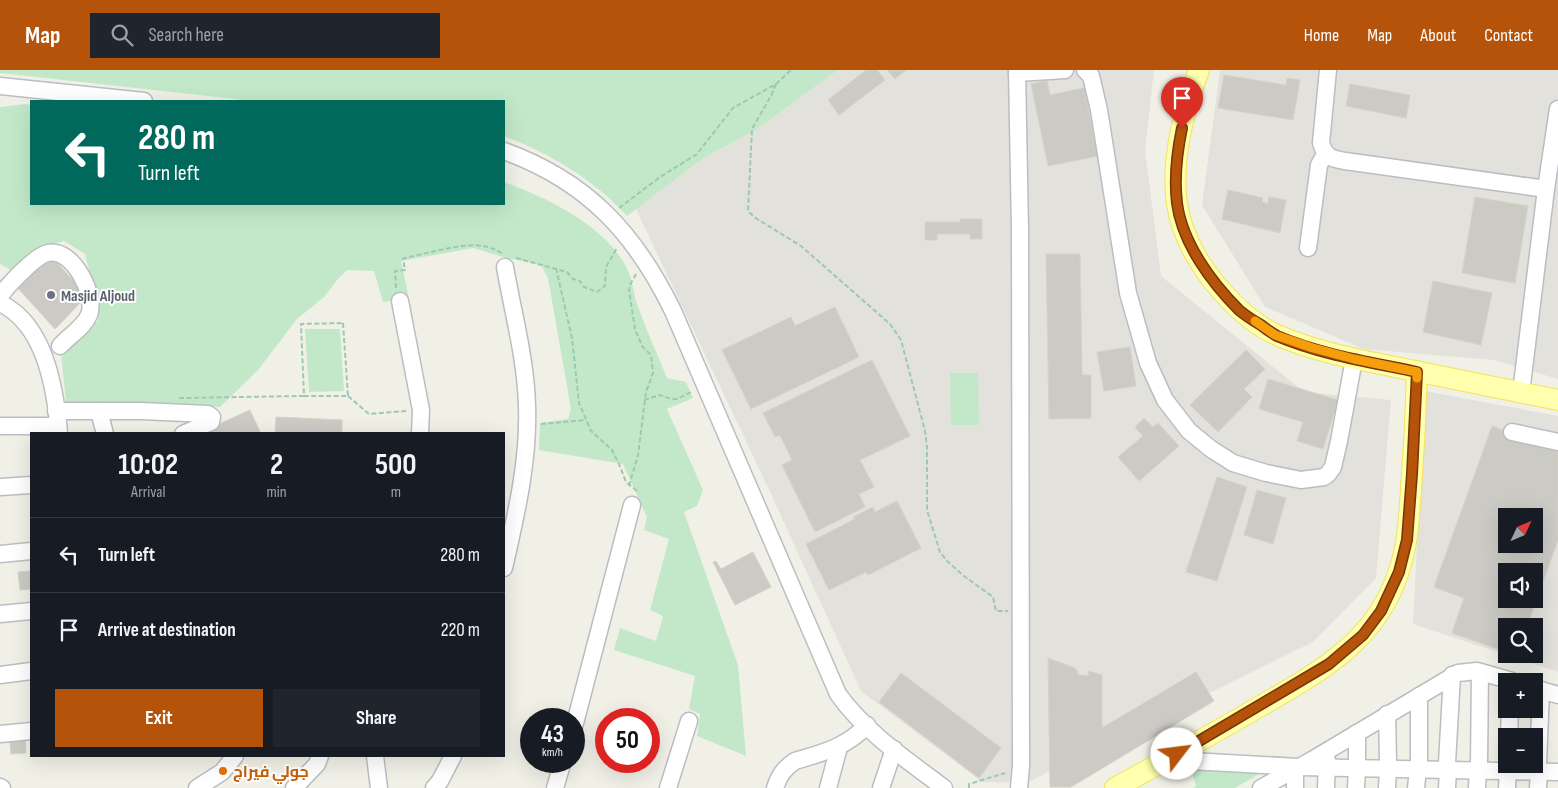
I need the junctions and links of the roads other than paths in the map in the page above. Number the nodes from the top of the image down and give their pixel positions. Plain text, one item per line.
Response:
1 (1065, 70) edge
2 (1085, 70) edge
3 (1183, 70) edge
4 (1199, 70) edge
5 (1328, 70) edge
6 (1017, 72) edge
7 (0, 86) edge
8 (1188, 98) junction
9 (134, 100) edge
10 (1558, 108) edge
11 (505, 151) edge
12 (1325, 154) junction
13 (1546, 189) junction
14 (1308, 248) dead end
15 (509, 260) road end
16 (0, 296) edge
17 (400, 302) road end
18 (0, 303) edge
19 (60, 346) dead end
20 (1354, 359) junction
21 (1417, 372) junction
22 (1522, 393) junction
23 (1558, 400) edge
24 (99, 411) junction
25 (58, 423) edge
26 (0, 426) edge
27 (104, 432) edge
28 (188, 432) edge
29 (420, 432) edge
30 (1512, 432) dead end
31 (1558, 442) edge
32 (30, 485) edge
33 (0, 487) edge
34 (632, 505) road end
35 (30, 551) edge
36 (0, 554) edge
37 (505, 564) edge
38 (30, 611) edge
39 (0, 614) edge
40 (30, 671) edge
41 (1480, 672) junction
42 (0, 675) edge
43 (1452, 675) junction
44 (1498, 677) edge
45 (1543, 691) edge
46 (1558, 695) edge
47 (1418, 696) junction
48 (579, 708) edge
49 (1387, 714) junction
50 (688, 720) dead end
51 (867, 725) junction
52 (30, 731) edge
53 (1357, 733) junction
54 (0, 734) edge
55 (839, 747) junction
56 (894, 749) junction
57 (1177, 754) junction
58 (233, 757) edge
59 (320, 757) edge
60 (375, 757) edge
61 (452, 757) edge
62 (1357, 764) junction
63 (1312, 765) junction
64 (1388, 765) junction
65 (1558, 765) edge
66 (1021, 766) junction
67 (1418, 766) junction
68 (1448, 766) junction
69 (1498, 766) edge
70 (1478, 767) junction
71 (1543, 767) edge
72 (1543, 769) edge
73 (1558, 772) edge
74 (559, 773) edge
75 (1508, 773) edge
76 (1538, 773) edge
77 (1012, 784) edge
78 (1263, 787) edge
79 (197, 788) edge
80 (294, 788) edge
81 (379, 788) edge
82 (434, 788) edge
83 (555, 788) edge
84 (668, 788) edge
85 (775, 788) edge
86 (828, 788) edge
87 (881, 788) edge
88 (944, 788) edge
89 (1025, 788) edge
90 (1115, 788) edge
91 (1295, 788) edge
92 (1326, 788) edge
93 (1356, 788) edge
94 (1386, 788) edge
95 (1416, 788) edge
96 (1447, 788) edge
97 (1477, 788) edge
98 (1507, 788) edge
99 (1538, 788) edge

1 - 6 street
2 - 20 street
3 - 8 main road
4 - 8 main road
5 - 12 street
6 - 66 street
7 - 9 street
8 - 20 main road
10 - 13 street
11 - 51 street
12 - 13 street
12 - 14 street
13 - 22 street
15 - 37 street
16 - 19 street
17 - 29 street
18 - 25 street
20 - 21 main road
21 - 22 main road
21 - 57 main road
22 - 23 main road
24 - 25 street
24 - 27 street
24 - 28 street
25 - 26 street
30 - 31 street
32 - 33 street
34 - 48 street
35 - 36 street
38 - 39 street
40 - 42 street
41 - 43 street
41 - 44 street
41 - 70 street
43 - 47 street
43 - 68 street
45 - 46 street
47 - 49 street
47 - 67 street
49 - 53 street
49 - 64 street
50 - 84 street
51 - 55 street
51 - 56 street
52 - 54 street
53 - 62 street
53 - 63 street
55 - 85 street
55 - 86 street
56 - 87 street
56 - 88 street
57 - 63 street
57 - 90 main road
58 - 79 street
59 - 80 street
60 - 81 street
61 - 82 street
62 - 63 street
62 - 64 street
62 - 93 street
63 - 78 street
63 - 91 street
63 - 92 street
64 - 67 street
64 - 94 street
65 - 71 street
66 - 77 street
66 - 89 street
67 - 68 street
67 - 95 street
68 - 70 street
68 - 96 street
69 - 70 street
70 - 97 street
72 - 73 street
74 - 83 street
75 - 98 street
76 - 99 street

